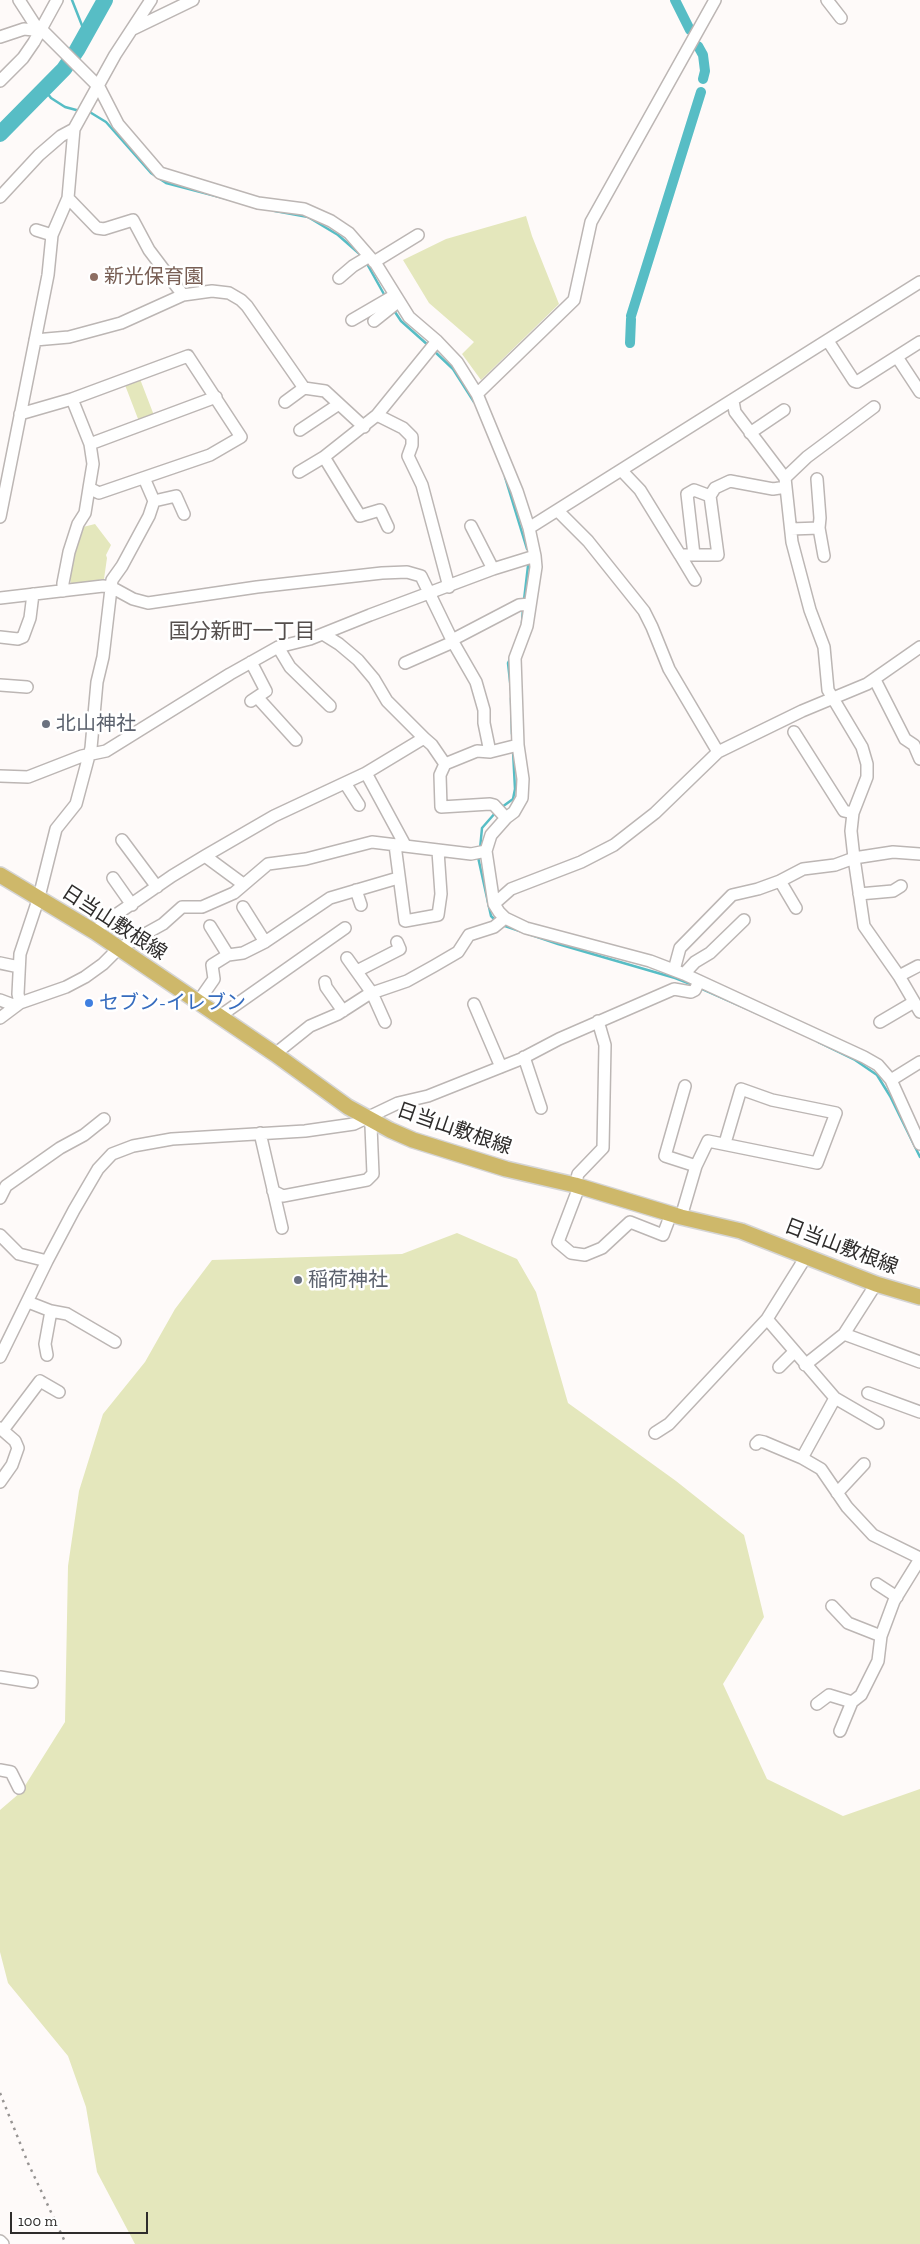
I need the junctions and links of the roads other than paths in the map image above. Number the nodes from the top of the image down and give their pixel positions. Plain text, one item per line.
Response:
1 (19, 0) edge
2 (56, 0) edge
3 (151, 0) edge
4 (194, 0) edge
5 (715, 0) edge
6 (826, 0) edge
7 (841, 18) dead end
8 (133, 29) junction
9 (41, 31) junction
10 (0, 37) edge
11 (0, 81) edge
12 (99, 88) junction
13 (74, 129) junction
14 (0, 197) edge
15 (68, 198) junction
16 (36, 230) dead end
17 (52, 235) junction
18 (418, 235) dead end
19 (371, 259) junction
20 (339, 278) dead end
21 (920, 282) edge
22 (183, 295) junction
23 (396, 299) junction
24 (384, 307) junction
25 (352, 320) dead end
26 (374, 321) dead end
27 (35, 340) junction
28 (828, 341) junction
29 (436, 342) junction
30 (920, 342) edge
31 (897, 357) junction
32 (304, 388) junction
33 (920, 392) edge
34 (477, 394) junction
35 (216, 397) junction
36 (72, 399) junction
37 (733, 401) junction
38 (285, 402) dead end
39 (339, 404) junction
40 (874, 407) dead end
41 (784, 410) dead end
42 (20, 414) junction
43 (377, 415) junction
44 (364, 426) junction
45 (300, 430) dead end
46 (750, 433) junction
47 (90, 444) junction
48 (324, 457) junction
49 (622, 470) junction
50 (300, 472) dead end
51 (144, 478) junction
52 (817, 479) dead end
53 (786, 482) junction
54 (89, 488) junction
55 (710, 496) junction
56 (2, 497) edge
57 (154, 501) junction
58 (558, 511) junction
59 (184, 514) dead end
60 (0, 517) edge
61 (472, 526) dead end
62 (388, 527) dead end
63 (529, 528) junction
64 (819, 528) junction
65 (790, 529) junction
66 (680, 554) junction
67 (694, 555) junction
68 (535, 556) junction
69 (824, 556) dead end
70 (493, 569) junction
71 (695, 580) dead end
72 (111, 587) junction
73 (449, 587) junction
74 (64, 591) junction
75 (429, 593) junction
76 (33, 594) junction
77 (0, 598) edge
78 (526, 604) junction
79 (322, 634) junction
80 (0, 637) edge
81 (452, 641) junction
82 (278, 647) junction
83 (920, 647) edge
84 (251, 662) junction
85 (405, 663) dead end
86 (875, 680) junction
87 (0, 685) edge
88 (27, 687) dead end
89 (831, 699) junction
90 (330, 706) dead end
91 (794, 732) dead end
92 (424, 738) junction
93 (296, 740) dead end
94 (518, 745) junction
95 (490, 752) junction
96 (718, 752) junction
97 (88, 755) junction
98 (920, 759) edge
99 (446, 764) junction
100 (366, 772) junction
101 (0, 776) edge
102 (345, 783) junction
103 (359, 805) dead end
104 (854, 814) junction
105 (504, 816) junction
106 (122, 840) dead end
107 (400, 845) junction
108 (438, 851) junction
109 (486, 851) junction
110 (920, 854) edge
111 (205, 856) junction
112 (854, 858) junction
113 (0, 875) edge
114 (113, 878) dead end
115 (398, 878) junction
116 (780, 881) junction
117 (243, 884) junction
118 (901, 886) dead end
119 (157, 887) junction
120 (356, 890) junction
121 (859, 894) junction
122 (39, 897) junction
123 (494, 904) junction
124 (132, 905) junction
125 (361, 905) dead end
126 (243, 907) dead end
127 (796, 908) dead end
128 (744, 920) dead end
129 (501, 922) junction
130 (210, 926) dead end
131 (345, 928) dead end
132 (95, 932) junction
133 (266, 942) junction
134 (397, 942) dead end
135 (118, 949) junction
136 (228, 955) junction
137 (347, 958) dead end
138 (0, 962) edge
139 (918, 966) dead end
140 (19, 967) junction
141 (357, 972) junction
142 (679, 972) junction
143 (899, 976) junction
144 (325, 982) dead end
145 (698, 985) junction
146 (372, 993) junction
147 (0, 1000) edge
148 (198, 1002) junction
149 (18, 1004) junction
150 (474, 1004) dead end
151 (918, 1009) edge
152 (343, 1011) junction
153 (220, 1016) junction
154 (0, 1018) edge
155 (598, 1021) junction
156 (385, 1022) dead end
157 (880, 1022) dead end
158 (274, 1054) junction
159 (524, 1057) junction
160 (920, 1062) edge
161 (502, 1067) junction
162 (891, 1080) junction
163 (685, 1086) dead end
164 (541, 1108) dead end
165 (369, 1117) junction
166 (104, 1119) dead end
167 (260, 1133) junction
168 (725, 1143) junction
169 (920, 1144) edge
170 (696, 1166) junction
171 (577, 1186) junction
172 (273, 1191) junction
173 (0, 1198) edge
174 (676, 1215) junction
175 (282, 1228) dead end
176 (0, 1235) edge
177 (807, 1255) junction
178 (46, 1261) junction
179 (876, 1284) junction
180 (920, 1297) edge
181 (28, 1302) junction
182 (51, 1311) junction
183 (767, 1319) junction
184 (844, 1334) junction
185 (115, 1342) dead end
186 (794, 1352) junction
187 (47, 1355) dead end
188 (0, 1357) edge
189 (920, 1362) edge
190 (805, 1365) junction
191 (779, 1367) dead end
192 (59, 1392) dead end
193 (868, 1393) dead end
194 (835, 1398) junction
195 (920, 1412) edge
196 (878, 1423) dead end
197 (1, 1429) edge
198 (655, 1433) dead end
199 (756, 1444) dead end
200 (802, 1458) junction
201 (864, 1464) dead end
202 (0, 1482) edge
203 (837, 1493) junction
204 (920, 1558) edge
205 (877, 1584) dead end
206 (897, 1597) junction
207 (832, 1606) dead end
208 (881, 1636) junction
209 (0, 1677) edge
210 (32, 1682) dead end
211 (852, 1702) junction
212 (816, 1704) dead end
213 (840, 1731) dead end
214 (0, 1770) edge
215 (19, 1788) dead end

1 - 9 street
2 - 9 street
3 - 8 street
4 - 8 street
5 - 34 street
6 - 7 street
8 - 12 street
9 - 10 street
9 - 11 street
9 - 12 street
12 - 13 street
12 - 19 street
13 - 14 street
13 - 15 street
15 - 17 street
15 - 22 street
16 - 17 street
17 - 27 street
18 - 19 street
19 - 20 street
19 - 23 street
21 - 28 street
22 - 27 street
22 - 32 street
23 - 24 street
23 - 29 street
24 - 25 street
24 - 26 street
27 - 42 street
28 - 31 street
28 - 37 street
29 - 34 street
29 - 43 street
30 - 31 street
31 - 33 street
32 - 38 street
32 - 39 street
34 - 63 street
35 - 36 street
35 - 47 street
35 - 51 street
36 - 42 street
36 - 47 street
37 - 46 street
37 - 49 street
39 - 44 street
39 - 45 street
40 - 53 street
41 - 46 street
42 - 56 street
43 - 44 street
43 - 73 street
44 - 48 street
46 - 53 street
47 - 54 street
48 - 50 street
48 - 62 street
49 - 58 street
49 - 66 street
51 - 54 street
51 - 57 street
52 - 64 street
53 - 55 street
53 - 65 street
54 - 74 street
55 - 67 street
55 - 67 street
56 - 60 street
57 - 59 street
57 - 72 street
58 - 63 street
58 - 96 street
61 - 70 street
63 - 68 street
64 - 65 street
64 - 69 street
65 - 89 street
66 - 67 street
66 - 71 street
68 - 70 street
68 - 78 street
70 - 73 street
72 - 74 street
72 - 75 street
72 - 97 street
73 - 75 street
74 - 76 street
75 - 79 street
75 - 81 street
76 - 77 street
76 - 80 street
78 - 81 street
78 - 94 street
79 - 82 street
79 - 92 street
81 - 85 street
81 - 95 street
82 - 84 street
82 - 90 street
83 - 86 street
84 - 93 street
84 - 97 street
86 - 89 street
86 - 98 street
87 - 88 street
89 - 96 street
89 - 104 street
91 - 104 street
92 - 99 street
92 - 100 street
94 - 95 street
94 - 105 street
95 - 99 street
96 - 123 street
97 - 101 street
97 - 122 street
99 - 105 street
100 - 102 street
100 - 107 street
102 - 103 street
102 - 111 street
104 - 112 street
105 - 109 street
106 - 119 street
107 - 108 street
107 - 115 street
107 - 117 street
108 - 109 street
108 - 115 street
109 - 123 street
110 - 112 street
111 - 117 street
111 - 119 street
112 - 116 street
112 - 121 street
113 - 122 main road, 日当山敷根線
114 - 124 street
115 - 120 street
116 - 127 street
116 - 142 street
117 - 135 street
118 - 121 street
119 - 124 street
120 - 125 street
120 - 133 street
121 - 143 street
122 - 132 main road, 日当山敷根線
122 - 140 street
123 - 129 street
124 - 132 street
126 - 133 street
128 - 142 street
129 - 142 street
129 - 146 street
130 - 136 street
131 - 153 street
132 - 135 main road, 日当山敷根線
133 - 136 street
134 - 141 street
135 - 148 main road, 日当山敷根線
135 - 149 street
136 - 148 street
137 - 141 street
138 - 140 street
139 - 143 street
140 - 149 street
141 - 146 street
142 - 145 street
143 - 151 street
144 - 152 street
145 - 155 street
145 - 162 street
146 - 152 street
146 - 156 street
147 - 149 street
148 - 153 main road, 日当山敷根線
149 - 154 street
150 - 161 street
151 - 157 street
152 - 158 street
153 - 158 main road, 日当山敷根線
155 - 159 street
155 - 171 street
158 - 165 main road, 日当山敷根線
159 - 161 street
159 - 164 street
160 - 162 street
161 - 165 street
162 - 169 street
163 - 170 street
165 - 167 street
165 - 171 main road, 日当山敷根線
165 - 172 street
166 - 173 street
167 - 172 street
167 - 178 street
168 - 168 street
168 - 170 street
170 - 174 street
171 - 174 main road, 日当山敷根線
171 - 174 street
172 - 175 street
174 - 177 main road, 日当山敷根線
176 - 178 street
177 - 179 main road, 日当山敷根線
177 - 183 street
178 - 181 street
179 - 180 main road, 日当山敷根線
179 - 184 street
181 - 182 street
181 - 188 street
182 - 185 street
182 - 187 street
183 - 186 street
183 - 198 street
184 - 189 street
184 - 190 street
186 - 190 street
186 - 191 street
190 - 194 street
192 - 197 street
193 - 195 street
194 - 196 street
194 - 200 street
197 - 202 street
199 - 200 street
200 - 203 street
201 - 203 street
203 - 204 street
204 - 206 street
205 - 206 street
206 - 208 street
207 - 208 street
208 - 211 street
209 - 210 street
211 - 212 street
211 - 213 street
214 - 215 street

